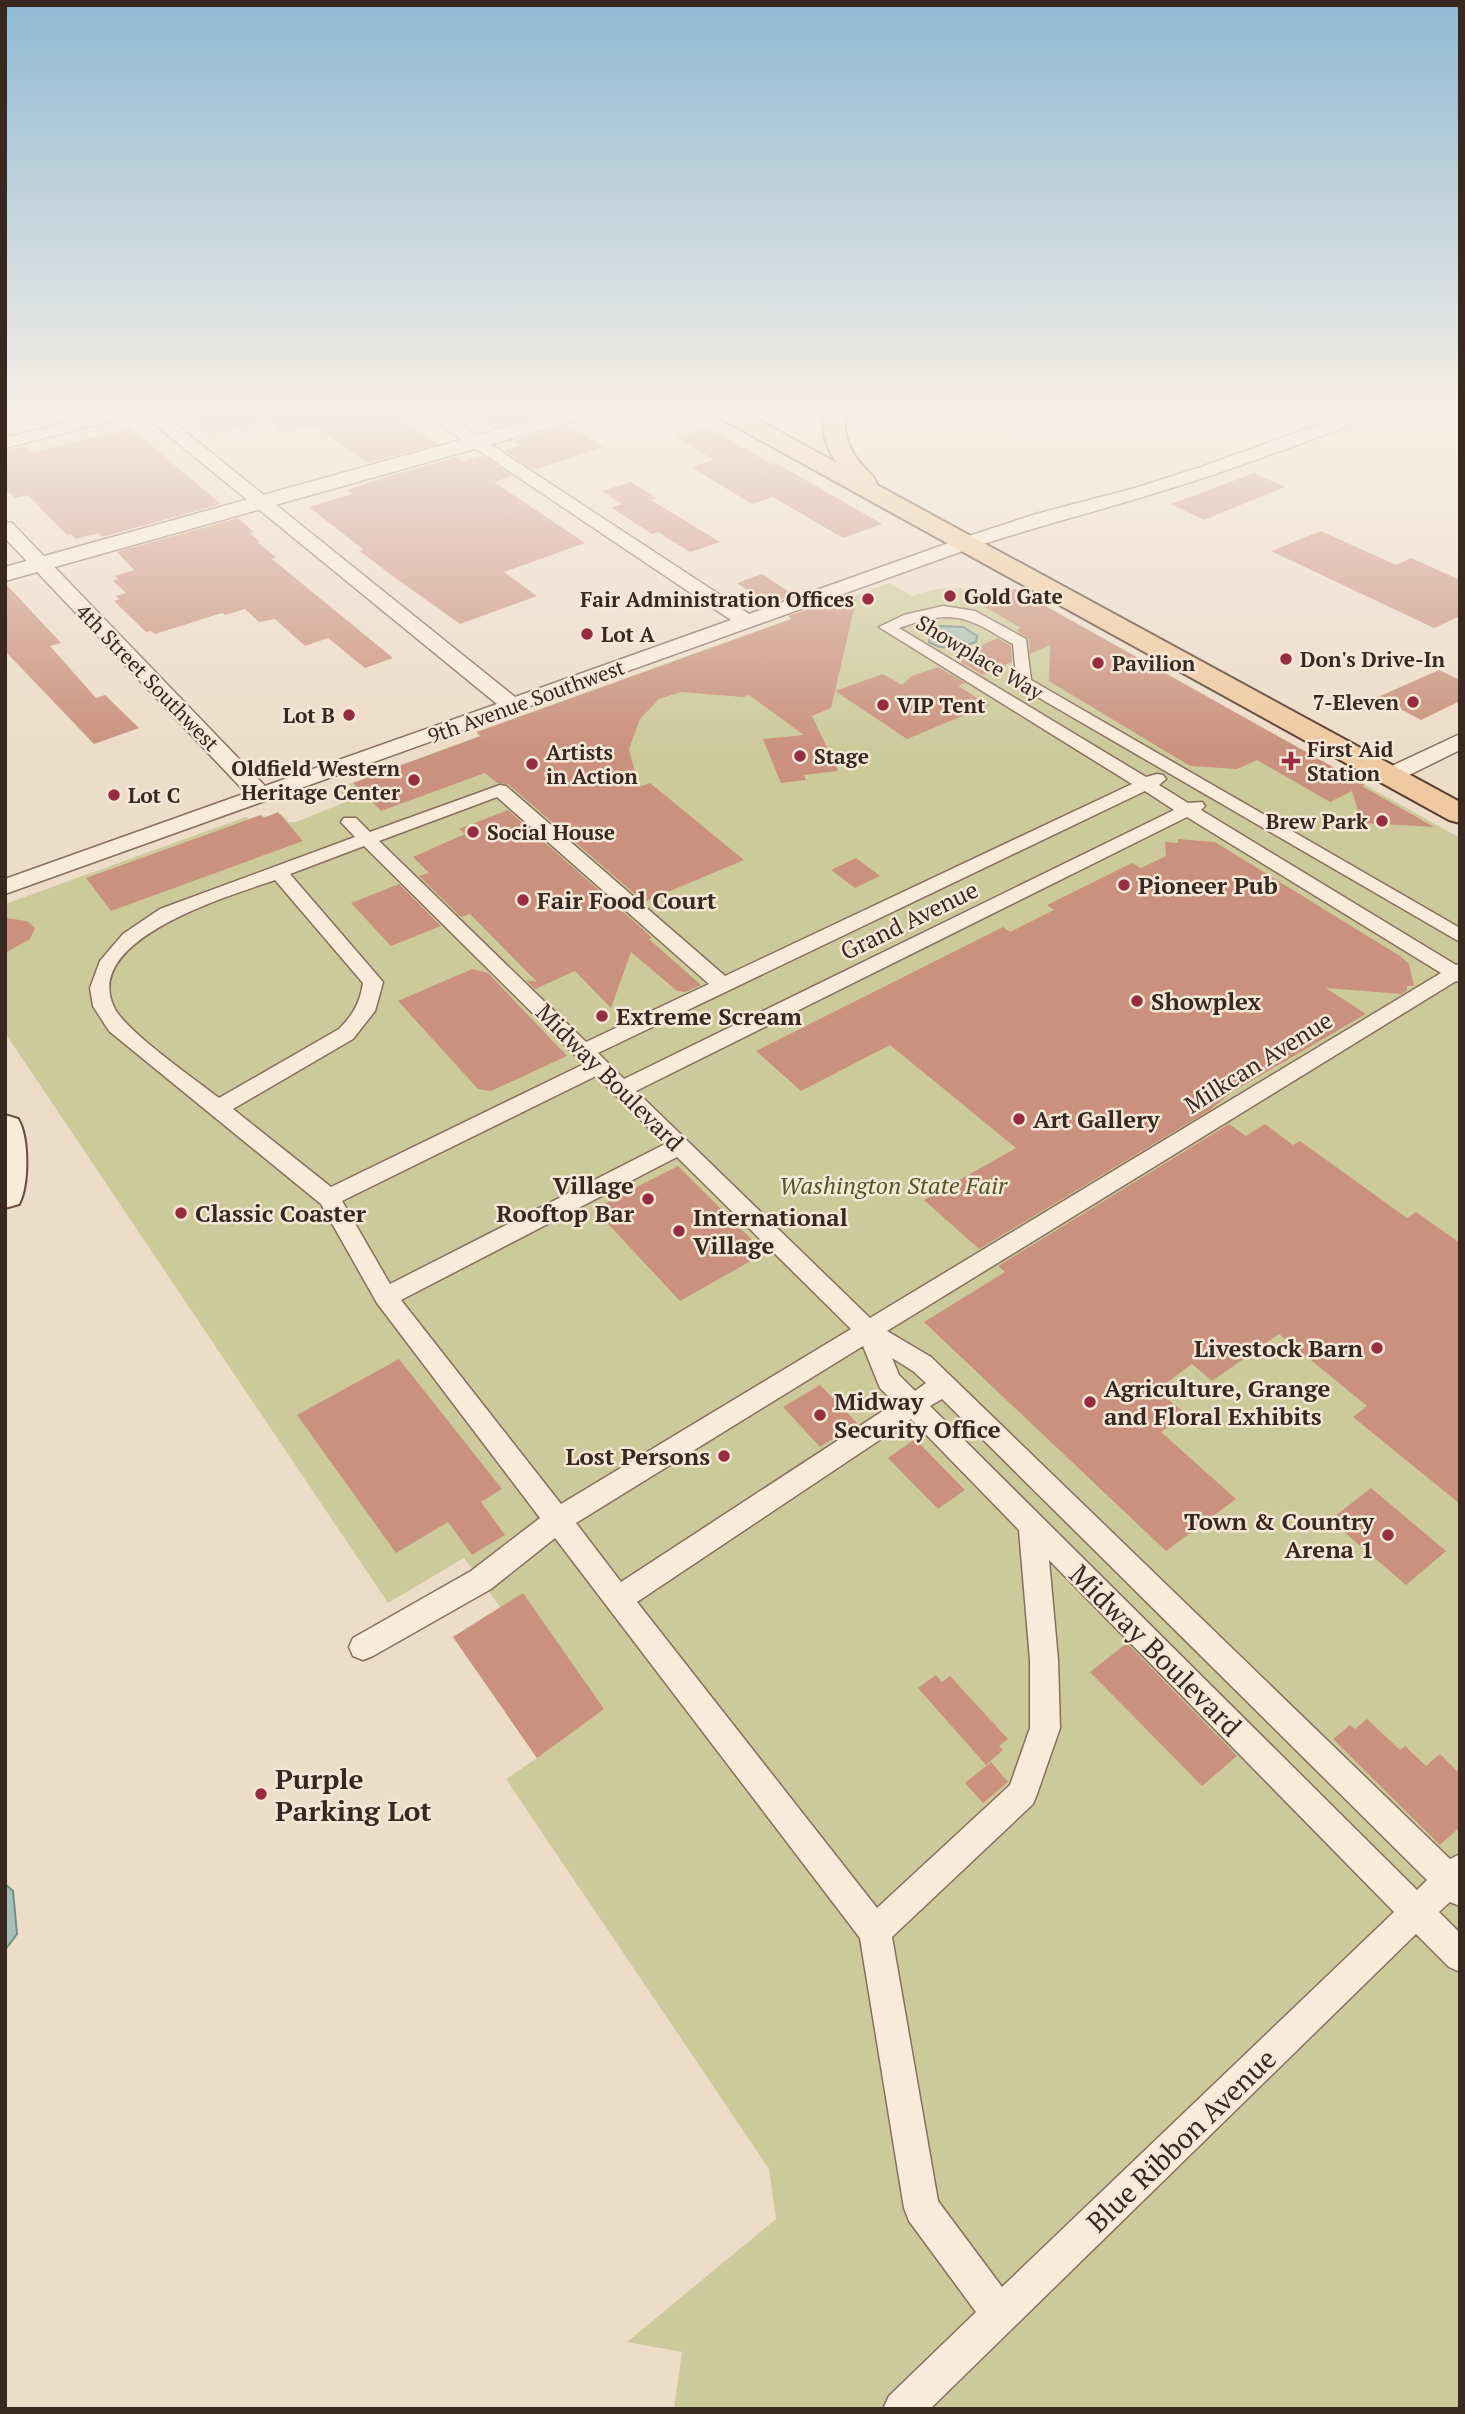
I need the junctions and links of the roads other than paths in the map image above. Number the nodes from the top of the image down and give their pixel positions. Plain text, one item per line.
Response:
1 (187, 523) edge
2 (287, 523) edge
3 (596, 523) edge
4 (930, 523) edge
5 (1028, 523) edge
6 (5, 527) edge
7 (967, 543) junction
8 (40, 564) junction
9 (5, 574) edge
10 (747, 622) junction
11 (513, 706) junction
12 (1460, 741) edge
13 (1175, 770) junction
14 (1389, 776) junction
15 (1145, 785) junction
16 (1217, 795) junction
17 (261, 796) junction
18 (1187, 810) junction
19 (1460, 814) edge
20 (351, 822) dead end
21 (370, 840) junction
22 (279, 873) junction
23 (5, 887) edge
24 (1460, 936) edge
25 (1458, 973) edge
26 (723, 985) junction
27 (591, 1059) junction
28 (622, 1089) junction
29 (219, 1108) junction
30 (5, 1128) edge
31 (680, 1146) junction
32 (5, 1194) edge
33 (329, 1198) junction
34 (385, 1297) junction
35 (869, 1332) junction
36 (943, 1385) junction
37 (913, 1405) junction
38 (558, 1520) junction
39 (1032, 1525) junction
40 (618, 1598) junction
41 (363, 1647) dead end
42 (1456, 1880) edge
43 (1417, 1913) junction
44 (875, 1931) junction
45 (1460, 1956) edge
46 (1000, 2314) junction
47 (902, 2409) edge

1 - 8 street
2 - 11 street
3 - 10 street
4 - 7 main road
5 - 7 street, 9th Avenue Southwest
6 - 8 street, 4th Street Southwest
7 - 10 street, 9th Avenue Southwest
7 - 14 main road
8 - 9 street
8 - 17 street, 4th Street Southwest
10 - 11 street, 9th Avenue Southwest
11 - 17 street, 9th Avenue Southwest
12 - 14 street
13 - 15 street, Grand Avenue
13 - 15 street, Showplace Way
13 - 16 street, Showplace Way
14 - 19 main road
15 - 18 street, Showplace Way
15 - 26 street, Grand Avenue
16 - 18 street, Grand Avenue
16 - 24 street, Showplace Way
17 - 23 street, 9th Avenue Southwest
18 - 25 street, Showplace Way
18 - 28 street, Grand Avenue
20 - 21 street, Midway Boulevard
21 - 22 street
21 - 26 street
21 - 27 street, Midway Boulevard
22 - 29 street
22 - 29 street
25 - 35 street, Milkcan Avenue
26 - 27 street, Grand Avenue
27 - 28 street, Midway Boulevard
27 - 33 street, Grand Avenue
28 - 31 street, Midway Boulevard
29 - 33 street
30 - 32 main road
31 - 34 street
31 - 35 street, Midway Boulevard
33 - 34 street
34 - 38 street
35 - 36 street, Midway Boulevard
35 - 37 street, Midway Boulevard
35 - 38 street, Milkcan Avenue
36 - 37 street
36 - 42 street, Midway Boulevard
37 - 39 street, Midway Boulevard
37 - 40 street
38 - 40 street
38 - 41 street, Milkcan Avenue
39 - 43 street, Midway Boulevard
39 - 44 street
40 - 44 street
42 - 43 street, Blue Ribbon Avenue
43 - 45 street, Midway Boulevard
43 - 46 street, Blue Ribbon Avenue
44 - 46 street
46 - 47 street, Blue Ribbon Avenue

